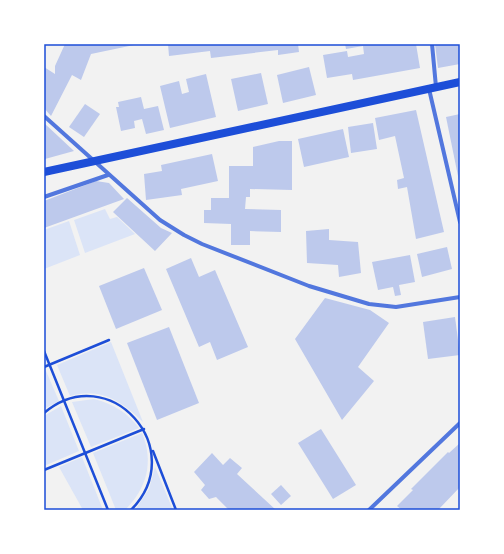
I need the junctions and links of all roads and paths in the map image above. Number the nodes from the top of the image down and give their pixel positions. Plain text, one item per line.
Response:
1 (432, 44) edge
2 (460, 82) edge
3 (432, 88) junction
4 (44, 116) edge
5 (44, 172) edge
6 (108, 175) junction
7 (44, 198) edge
8 (460, 222) edge
9 (460, 296) edge
10 (109, 340) dead end
11 (44, 351) edge
12 (50, 365) junction
13 (44, 367) edge
14 (64, 401) junction
15 (44, 413) edge
16 (460, 423) edge
17 (144, 429) junction
18 (151, 447) junction
19 (85, 453) junction
20 (44, 470) edge
21 (108, 510) edge
22 (130, 510) edge
23 (176, 510) edge
24 (369, 510) edge

1 - 3 street
2 - 3 main road
3 - 5 main road
3 - 8 street
4 - 6 street
6 - 7 street
6 - 9 street
10 - 12 path
11 - 12 path
12 - 13 path
12 - 14 path
14 - 15 path
14 - 17 path
14 - 19 path
16 - 24 street
17 - 18 path
17 - 19 path
18 - 22 path
18 - 23 path
19 - 20 path
19 - 21 path

